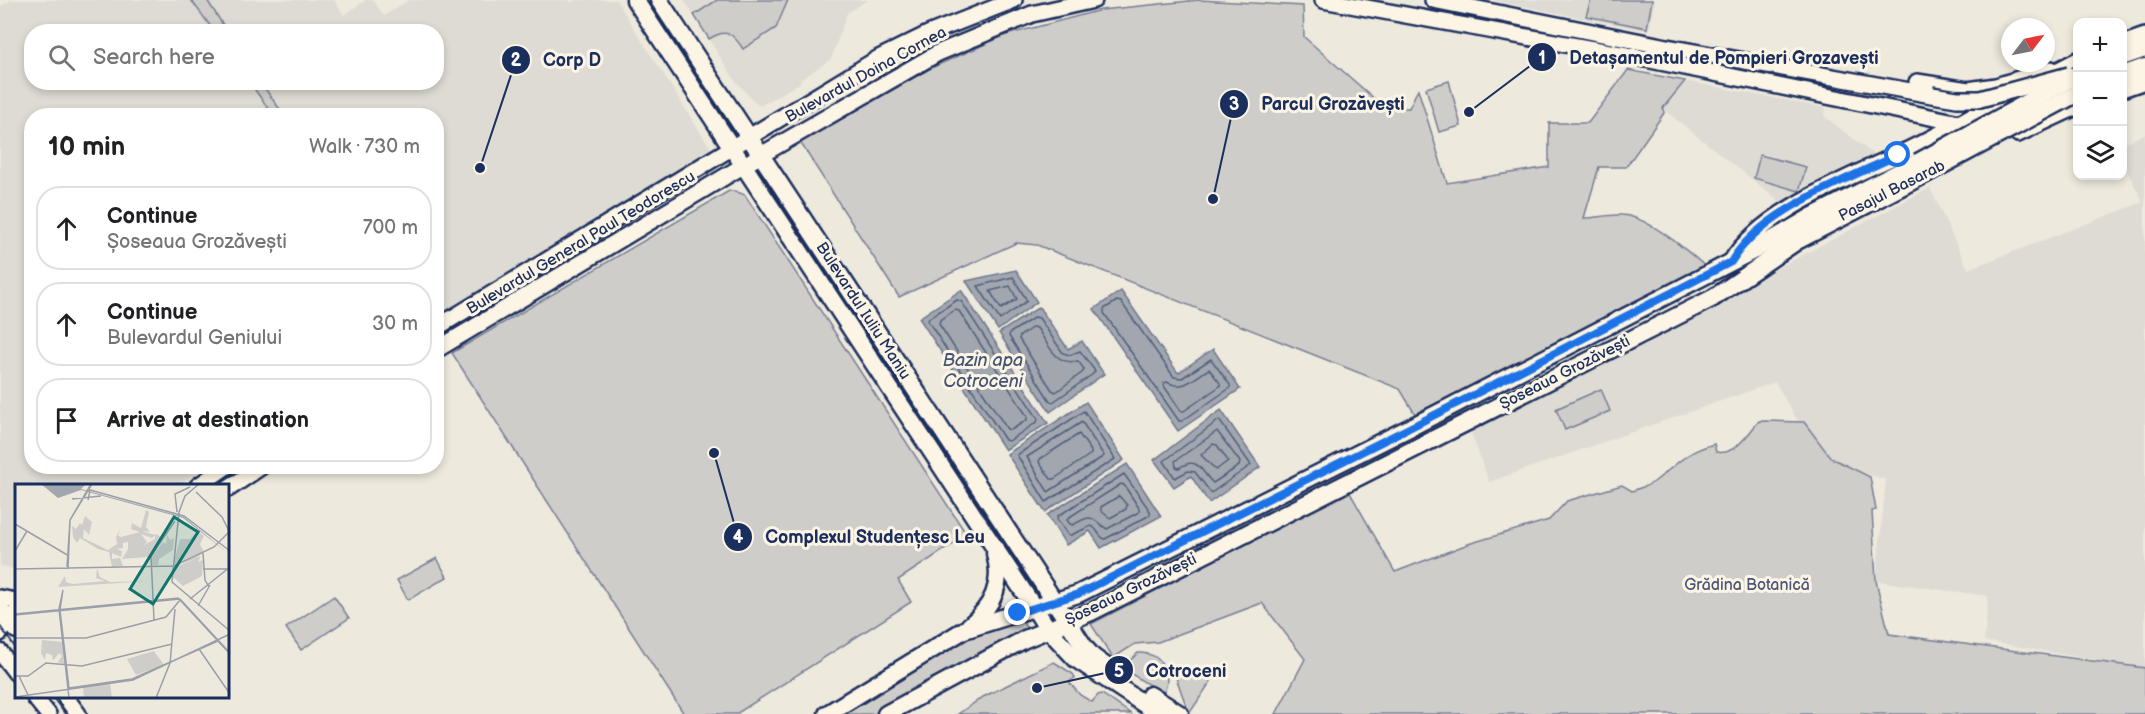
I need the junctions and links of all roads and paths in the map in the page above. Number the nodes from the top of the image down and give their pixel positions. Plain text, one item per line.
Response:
1 (635, 0) edge
2 (659, 0) edge
3 (1014, 0) edge
4 (1094, 0) edge
5 (1323, 0) edge
6 (1433, 0) edge
7 (2145, 36) edge
8 (2127, 42) edge
9 (2145, 49) edge
10 (2127, 55) edge
11 (1730, 58) junction
12 (2073, 62) edge
13 (2073, 63) edge
14 (2145, 67) edge
15 (2127, 73) edge
16 (2073, 75) edge
17 (2073, 77) edge
18 (2145, 81) edge
19 (2127, 87) edge
20 (2073, 96) edge
21 (2073, 108) edge
22 (1918, 113) junction
23 (1959, 122) junction
24 (2025, 130) junction
25 (749, 137) junction
26 (1920, 144) junction
27 (731, 147) junction
28 (761, 155) junction
29 (744, 166) junction
30 (1756, 258) junction
31 (1731, 262) junction
32 (1713, 298) junction
33 (444, 323) edge
34 (444, 345) edge
35 (215, 474) edge
36 (250, 474) edge
37 (201, 484) edge
38 (230, 488) edge
39 (994, 548) junction
40 (0, 598) edge
41 (15, 601) edge
42 (1055, 603) junction
43 (1035, 609) junction
44 (1067, 622) junction
45 (10, 623) edge
46 (1048, 629) junction
47 (964, 630) junction
48 (0, 640) edge
49 (0, 652) edge
50 (15, 672) edge
51 (36, 699) edge
52 (67, 699) edge
53 (48, 714) edge
54 (78, 714) edge
55 (827, 714) edge
56 (886, 714) edge
57 (1159, 714) edge
58 (1180, 714) edge

1 - 27 main road, Bulevardul Iuliu Maniu
2 - 25 main road, Bulevardul Iuliu Maniu
3 - 25 main road, Bulevardul Doina Cornea
4 - 28 main road, Bulevardul Doina Cornea
5 - 22 main road
6 - 11 main road
7 - 8 main road
9 - 10 main road
11 - 12 main road
11 - 16 main road, bridge
13 - 23 main road, Șoseaua Grozăvești
14 - 15 main road
17 - 30 main road, Pasajul Basarab, bridge
18 - 19 main road
20 - 30 main road, Pasajul Basarab, bridge
21 - 24 main road, Șoseaua Grozăvești
22 - 23 main road
22 - 26 main road
23 - 24 main road
23 - 26 main road, Șoseaua Grozăvești
24 - 32 main road, Șoseaua Grozăvești
25 - 27 main road, Bulevardul Doina Cornea
25 - 28 main road, Bulevardul Iuliu Maniu
26 - 31 main road, Șoseaua Grozăvești
27 - 29 main road, Bulevardul Iuliu Maniu
27 - 33 main road, Bulevardul General Paul Teodorescu
28 - 29 main road, Bulevardul Doina Cornea
28 - 42 main road, Bulevardul Iuliu Maniu
29 - 34 main road, Bulevardul General Paul Teodorescu
29 - 39 main road, Bulevardul Iuliu Maniu
30 - 31 main road, Pasajul Basarab
30 - 32 main road, Pasajul Basarab
31 - 42 main road, Șoseaua Grozăvești
32 - 44 main road, Șoseaua Grozăvești
35 - 37 main road
36 - 38 main road
39 - 43 main road, Bulevardul Iuliu Maniu
39 - 47 main road
40 - 41 main road
42 - 43 main road, Șoseaua Grozăvești
42 - 44 main road, Bulevardul Iuliu Maniu
43 - 46 main road, Bulevardul Iuliu Maniu
43 - 47 main road, Șoseaua Grozăvești
44 - 46 main road, Șoseaua Grozăvești
44 - 58 main road, Bulevardul Iuliu Maniu
45 - 48 main road
46 - 56 main road, Șoseaua Grozăvești
46 - 57 main road, Bulevardul Iuliu Maniu
47 - 55 main road
49 - 50 main road
51 - 53 main road
52 - 54 main road

